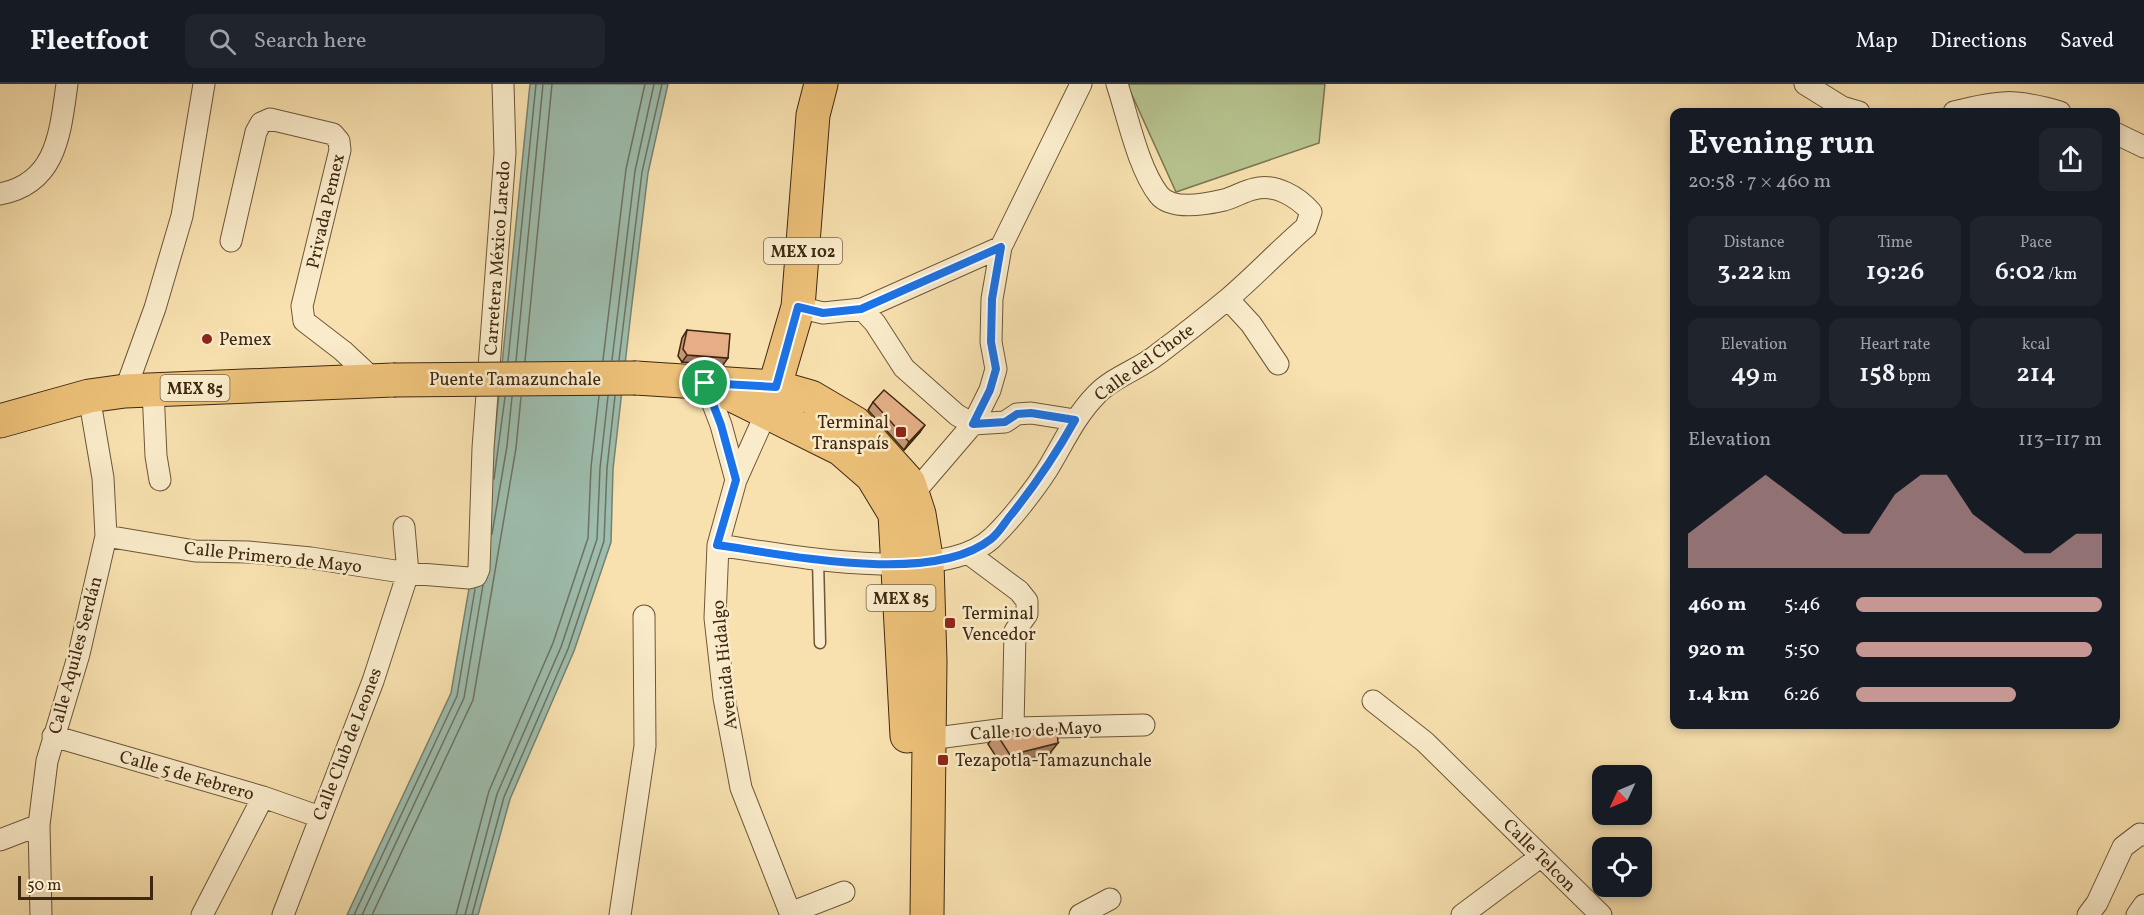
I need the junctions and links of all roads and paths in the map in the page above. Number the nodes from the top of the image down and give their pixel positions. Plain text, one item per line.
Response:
1 (67, 84) edge
2 (204, 84) edge
3 (503, 84) edge
4 (821, 84) edge
5 (1081, 84) edge
6 (1117, 84) edge
7 (1805, 84) edge
8 (1846, 108) edge
9 (1971, 108) edge
10 (2045, 108) edge
11 (2120, 135) edge
12 (2144, 147) edge
13 (0, 194) edge
14 (231, 241) dead end
15 (1001, 247) junction
16 (1228, 299) junction
17 (798, 307) junction
18 (861, 309) junction
19 (1278, 364) dead end
20 (383, 380) junction
21 (707, 383) junction
22 (139, 390) junction
23 (89, 396) junction
24 (771, 400) junction
25 (1075, 420) junction
26 (0, 421) edge
27 (973, 424) junction
28 (160, 480) dead end
29 (736, 480) junction
30 (913, 494) junction
31 (404, 527) dead end
32 (106, 536) junction
33 (717, 545) junction
34 (968, 553) junction
35 (818, 560) junction
36 (913, 564) junction
37 (408, 573) junction
38 (476, 576) joint
39 (644, 616) dead end
40 (820, 643) dead end
41 (1373, 701) dead end
42 (1144, 725) dead end
43 (1014, 728) junction
44 (53, 736) junction
45 (929, 739) junction
46 (263, 797) junction
47 (320, 817) junction
48 (39, 825) junction
49 (2144, 835) edge
50 (0, 840) edge
51 (1540, 857) junction
52 (844, 892) dead end
53 (1110, 900) dead end
54 (2144, 905) edge
55 (790, 914) edge
56 (41, 915) edge
57 (202, 915) edge
58 (283, 915) edge
59 (620, 915) edge
60 (909, 915) edge
61 (927, 915) edge
62 (1080, 915) edge
63 (1462, 915) edge
64 (1601, 915) edge
65 (2088, 915) edge
66 (2137, 915) edge

1 - 13 street
2 - 22 street
3 - 38 street, Carretera México Laredo
4 - 17 main road, MEX 102
5 - 15 street
6 - 16 street, Calle del Chote
7 - 8 street
9 - 10 street
11 - 12 street
14 - 20 street, Privada Pemex
15 - 18 street
15 - 27 street
16 - 19 street
16 - 25 street, Calle del Chote
17 - 18 street
17 - 24 main road, MEX 102
18 - 27 street
20 - 21 main road, Puente Tamazunchale / MEX 85, bridge
20 - 22 main road, MEX 85
21 - 24 main road, MEX 85
21 - 29 street
22 - 23 main road, MEX 85
22 - 28 street
23 - 26 main road, MEX 85
23 - 32 street, Calle Aquiles Serdán
24 - 29 street, Avenida Hidalgo
24 - 30 main road, MEX 85
24 - 36 main road, MEX 85
25 - 27 street
25 - 34 street, Calle del Chote
27 - 30 street
29 - 33 street, Avenida Hidalgo
30 - 36 main road, MEX 85
31 - 37 street
32 - 37 street, Calle Primero de Mayo
32 - 44 street, Calle Aquiles Serdán
33 - 35 street, Calle del Chote
33 - 55 street, Avenida Hidalgo
34 - 36 street, Calle del Chote
34 - 43 street
35 - 36 street, Calle del Chote
35 - 40 lane
36 - 45 main road, MEX 85
36 - 60 main road, MEX 85
37 - 38 street, Calle Primero de Mayo
37 - 47 street, Calle Club de Leones
39 - 59 street
41 - 51 street, Calle Telcon
42 - 43 street, Calle 10 de Mayo
43 - 45 street, Calle 10 de Mayo
44 - 46 street, Calle 5 de Febrero
44 - 48 street, Calle Aquiles Serdán
45 - 61 main road, MEX 85
46 - 47 street, Calle 5 de Febrero
46 - 57 street
47 - 58 street, Calle Club de Leones
48 - 50 street
48 - 56 street, Calle Aquiles Serdán
49 - 65 street
51 - 63 street
51 - 64 street, Calle Telcon
52 - 55 street
53 - 62 street
54 - 66 street

